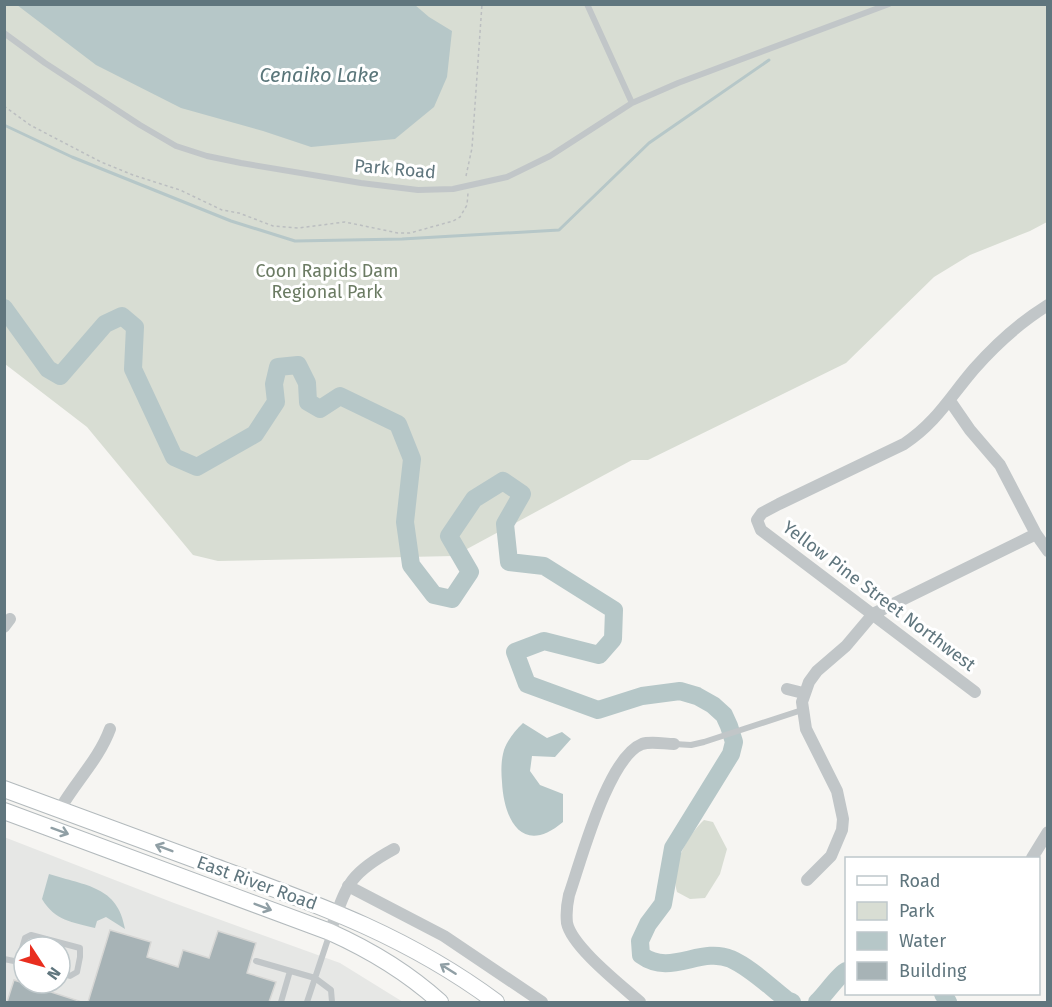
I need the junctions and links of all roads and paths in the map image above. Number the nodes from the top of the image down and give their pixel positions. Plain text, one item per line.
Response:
1 (587, 4) edge
2 (889, 4) edge
3 (4, 33) edge
4 (632, 103) junction
5 (1047, 305) edge
6 (951, 401) junction
7 (1036, 534) junction
8 (1047, 551) edge
9 (873, 614) junction
10 (787, 689) dead end
11 (975, 692) dead end
12 (803, 693) junction
13 (802, 710) junction
14 (110, 729) dead end
15 (674, 744) joint
16 (4, 789) edge
17 (60, 809) junction
18 (4, 811) edge
19 (1047, 832) edge
20 (394, 849) dead end
21 (1033, 857) edge
22 (807, 880) dead end
23 (348, 886) junction
24 (337, 913) junction
25 (330, 932) junction
26 (72, 946) edge
27 (256, 961) dead end
28 (290, 971) junction
29 (72, 975) edge
30 (315, 978) junction
31 (281, 1002) edge
32 (307, 1002) edge
33 (332, 1002) edge
34 (440, 1002) edge
35 (496, 1002) edge
36 (542, 1002) edge
37 (640, 1002) edge

1 - 4 lane
2 - 4 lane, Park Road
3 - 4 lane, Park Road
5 - 6 street
6 - 7 street
6 - 9 street, Yellow Pine Street Northwest
7 - 8 street
7 - 9 street
9 - 11 street, Yellow Pine Street Northwest
9 - 12 street
10 - 12 street
12 - 13 street
13 - 15 lane
13 - 22 street
14 - 17 street
15 - 37 street
16 - 17 main road, East River Road
24 -> 17 main road, East River Road
18 -> 25 main road, East River Road
19 - 21 street
20 - 23 street
23 - 24 street
23 - 36 street
24 - 25 street
35 -> 24 main road, East River Road
25 - 30 lane
25 - 34 main road, East River Road
26 - 29 lane
27 - 28 lane
28 - 30 lane
28 - 31 lane
30 - 32 lane
30 - 33 lane

